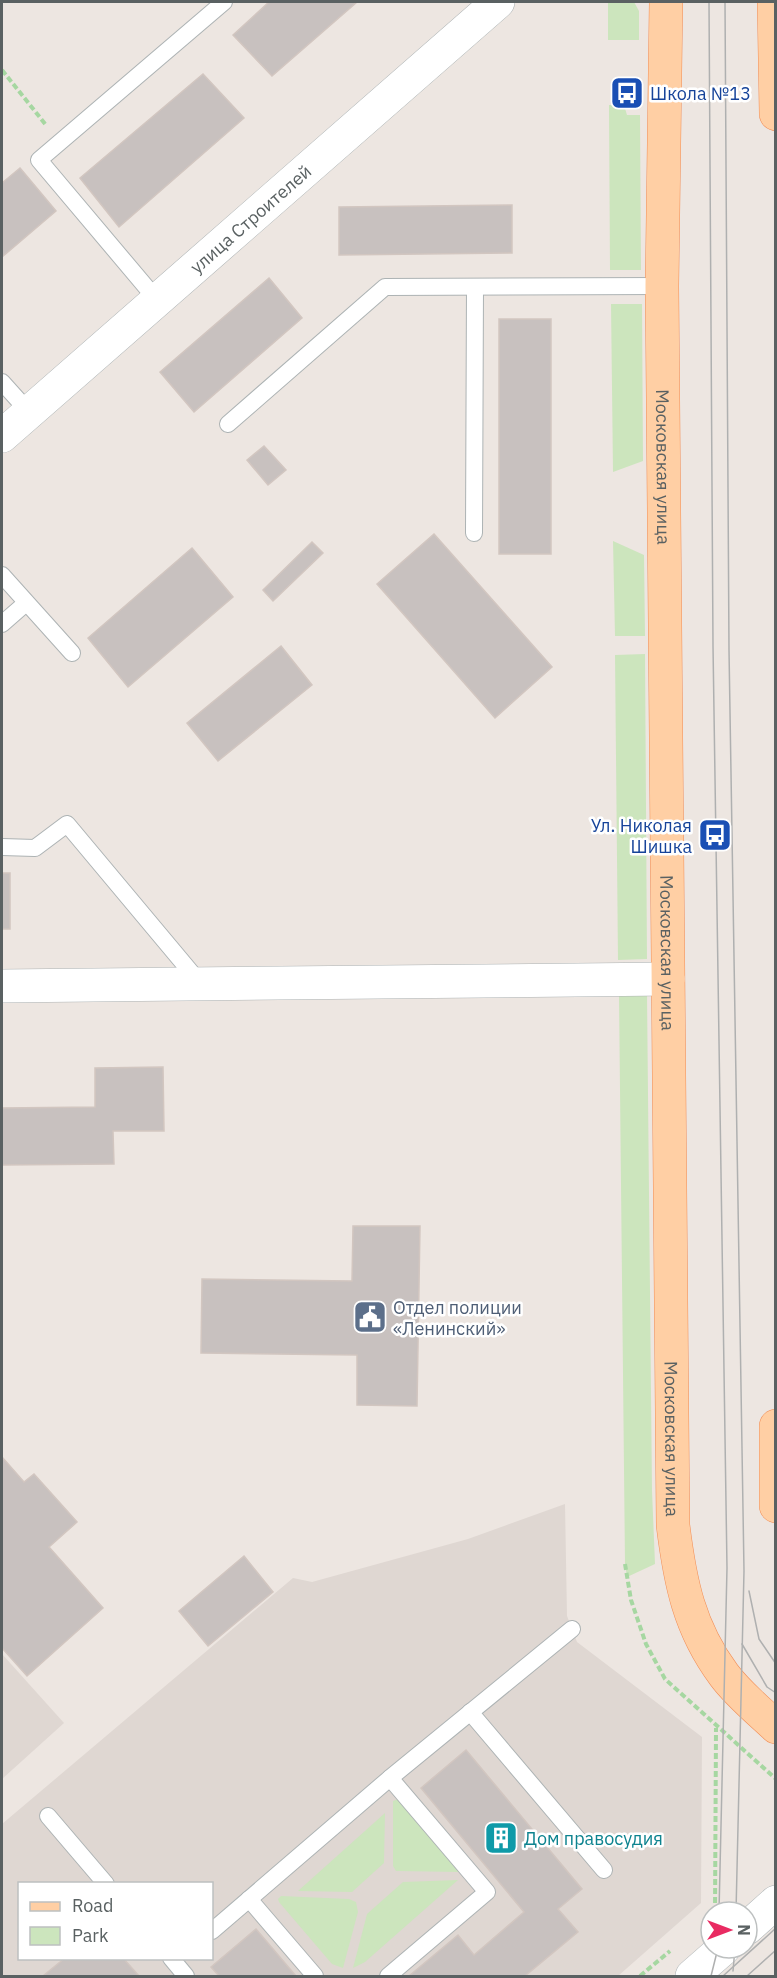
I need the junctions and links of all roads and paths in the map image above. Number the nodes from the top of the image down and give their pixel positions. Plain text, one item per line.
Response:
1 (224, 2) edge
2 (666, 2) edge
3 (774, 2) edge
4 (482, 6) edge
5 (2, 70) edge
6 (776, 114) edge
7 (60, 142) junction
8 (662, 286) junction
9 (475, 287) junction
10 (157, 300) junction
11 (2, 382) edge
12 (29, 412) junction
13 (228, 424) dead end
14 (2, 436) edge
15 (474, 533) dead end
16 (2, 575) edge
17 (26, 603) junction
18 (2, 624) edge
19 (72, 653) dead end
20 (2, 847) edge
21 (668, 979) junction
22 (201, 984) junction
23 (2, 986) edge
24 (776, 1426) edge
25 (776, 1506) edge
26 (625, 1564) dead end
27 (572, 1629) dead end
28 (470, 1712) junction
29 (717, 1727) junction
30 (776, 1727) edge
31 (390, 1778) junction
32 (776, 1779) edge
33 (48, 1816) dead end
34 (604, 1870) dead end
35 (104, 1882) edge
36 (249, 1899) junction
37 (715, 1900) edge
38 (776, 1902) edge
39 (759, 1917) edge
40 (213, 1930) edge
41 (175, 1960) edge
42 (711, 1960) edge
43 (649, 1968) dead end
44 (186, 1977) edge
45 (315, 1977) edge
46 (388, 1977) edge
47 (640, 1977) edge
48 (692, 1977) edge

1 - 7 lane
2 - 8 main road, Московская улица
3 - 6 main road
4 - 10 street, улица Строителей
5 - 7 path
7 - 10 lane
8 - 9 lane
8 - 21 main road, Московская улица
9 - 13 lane
9 - 15 lane
10 - 12 street, улица Строителей
11 - 12 lane
12 - 14 street, улица Строителей
16 - 17 lane
17 - 18 lane
17 - 19 lane
20 - 22 lane
21 - 22 street
21 - 30 main road, Московская улица
22 - 23 street
24 - 25 main road
26 - 29 path
27 - 28 lane
28 - 31 lane
28 - 34 lane
29 - 32 path
29 - 37 path
31 - 36 lane
31 - 46 lane
33 - 35 lane
36 - 40 lane
36 - 45 lane
38 - 39 street
41 - 44 lane
42 - 48 street
43 - 47 path

